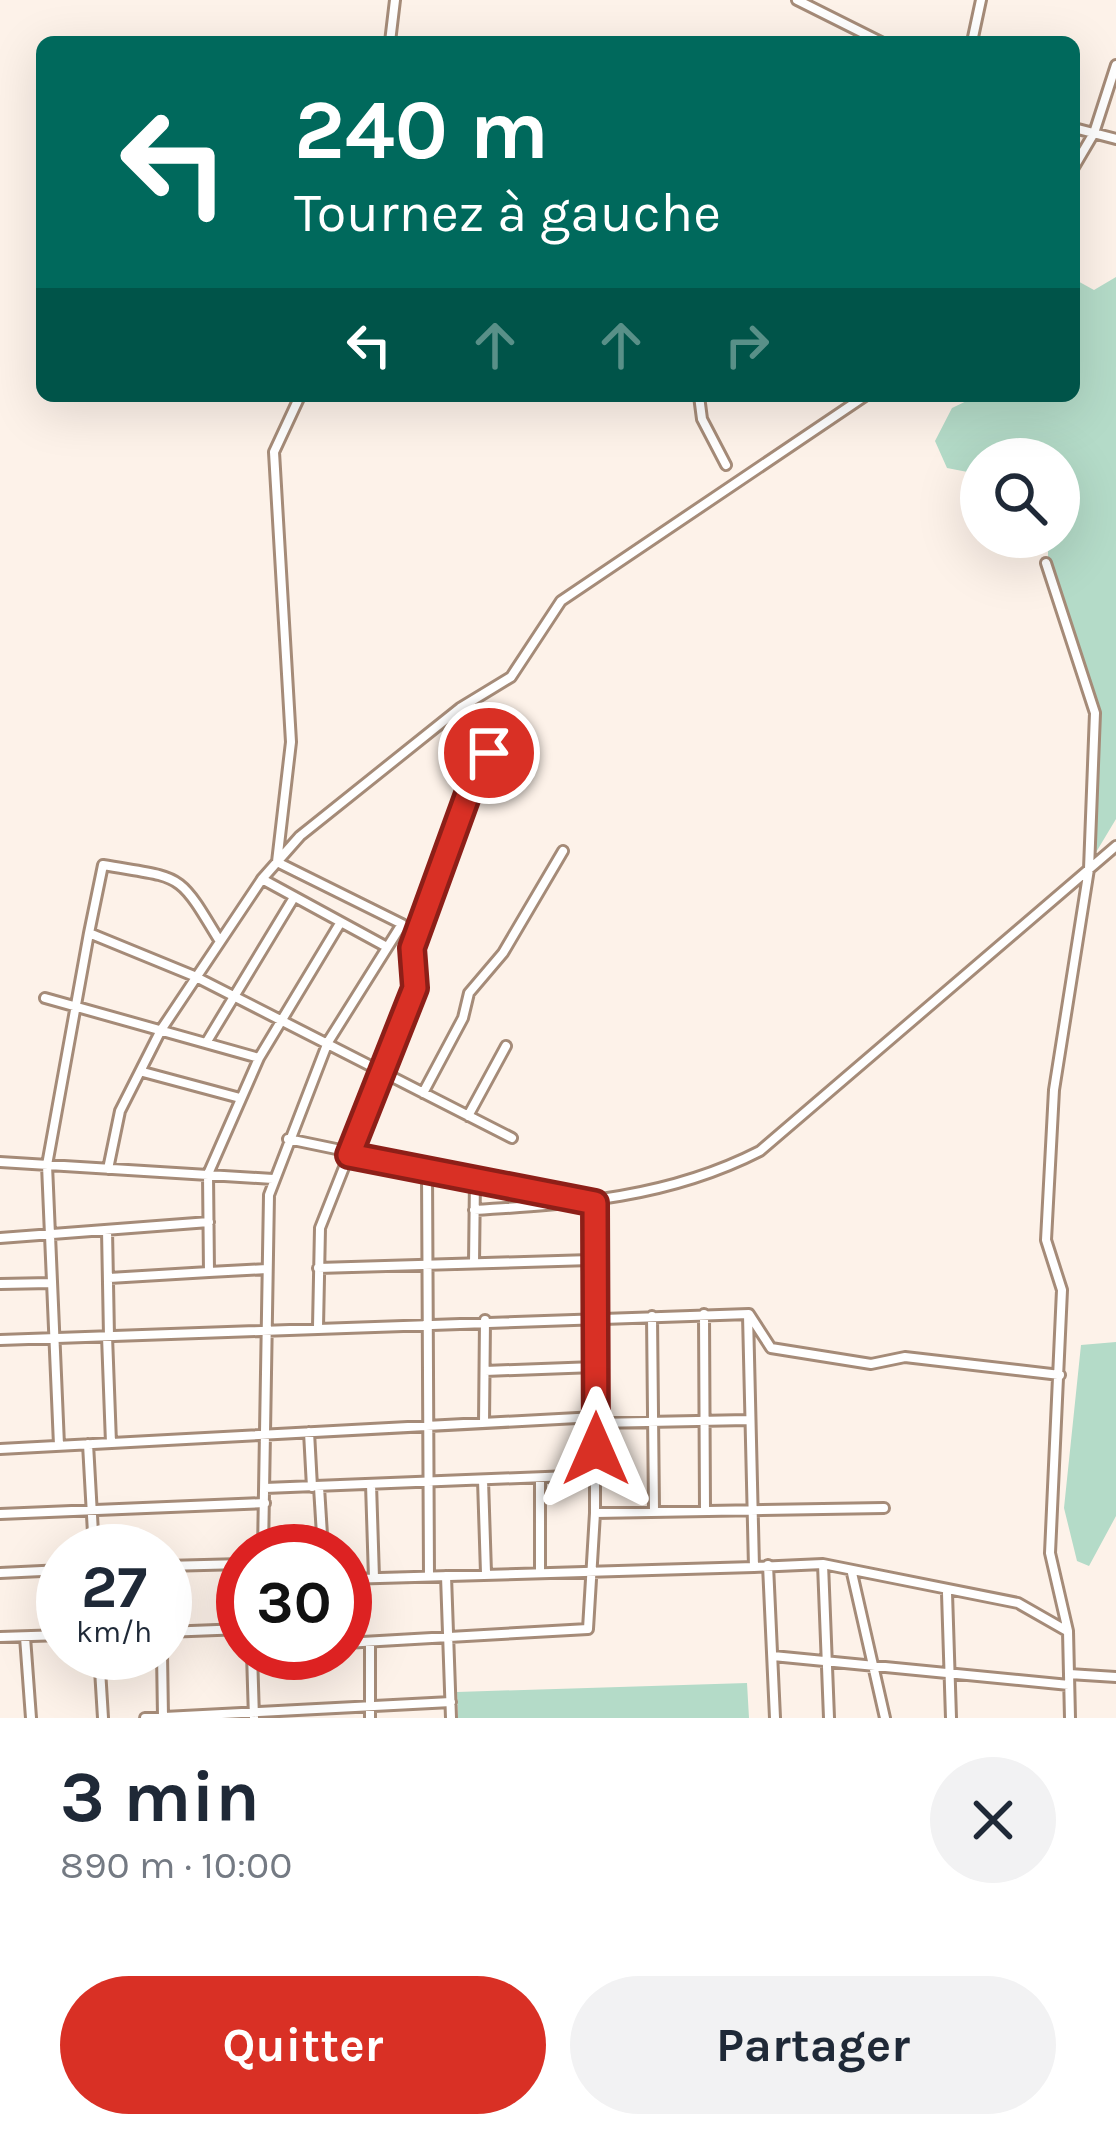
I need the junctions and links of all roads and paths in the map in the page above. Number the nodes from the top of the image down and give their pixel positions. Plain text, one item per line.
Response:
1 (395, 0) edge
2 (796, 0) edge
3 (981, 0) edge
4 (391, 36) edge
5 (858, 36) edge
6 (973, 36) edge
7 (1116, 65) edge
8 (1080, 130) edge
9 (1094, 133) junction
10 (1116, 139) edge
11 (1080, 157) edge
12 (297, 402) edge
13 (700, 402) edge
14 (856, 402) edge
15 (726, 465) dead end
16 (1046, 563) dead end
17 (489, 753) dead end
18 (1116, 846) edge
19 (563, 851) dead end
20 (277, 862) junction
21 (1089, 869) junction
22 (262, 879) junction
23 (293, 899) junction
24 (339, 925) junction
25 (89, 933) junction
26 (219, 940) junction
27 (385, 946) junction
28 (194, 976) junction
29 (233, 996) junction
30 (45, 998) dead end
31 (75, 1007) junction
32 (282, 1020) junction
33 (161, 1030) junction
34 (328, 1042) junction
35 (206, 1043) junction
36 (506, 1046) dead end
37 (259, 1058) junction
38 (143, 1072) junction
39 (382, 1072) junction
40 (424, 1093) junction
41 (240, 1098) junction
42 (468, 1116) junction
43 (512, 1138) dead end
44 (288, 1139) junction
45 (349, 1155) junction
46 (0, 1162) edge
47 (47, 1165) junction
48 (108, 1169) junction
49 (427, 1170) junction
50 (208, 1174) junction
51 (273, 1179) junction
52 (475, 1179) junction
53 (595, 1203) junction
54 (474, 1210) junction
55 (209, 1222) junction
56 (107, 1230) junction
57 (49, 1234) junction
58 (0, 1238) edge
59 (591, 1260) junction
60 (474, 1263) junction
61 (429, 1265) junction
62 (318, 1268) junction
63 (267, 1269) junction
64 (209, 1272) junction
65 (109, 1278) junction
66 (50, 1283) junction
67 (0, 1284) edge
68 (748, 1313) junction
69 (704, 1314) junction
70 (598, 1316) junction
71 (652, 1316) junction
72 (485, 1321) junction
73 (428, 1323) junction
74 (318, 1327) junction
75 (267, 1329) junction
76 (108, 1336) junction
77 (52, 1338) junction
78 (0, 1340) edge
79 (595, 1367) junction
80 (485, 1371) junction
81 (1060, 1375) junction
82 (596, 1420) junction
83 (705, 1420) junction
84 (748, 1420) junction
85 (652, 1421) junction
86 (484, 1423) junction
87 (427, 1426) junction
88 (309, 1432) junction
89 (266, 1434) junction
90 (112, 1443) junction
91 (88, 1444) junction
92 (59, 1445) junction
93 (0, 1448) edge
94 (595, 1475) junction
95 (540, 1478) junction
96 (483, 1480) junction
97 (428, 1482) junction
98 (371, 1484) junction
99 (315, 1487) junction
100 (265, 1488) junction
101 (265, 1503) junction
102 (752, 1508) junction
103 (884, 1508) dead end
104 (92, 1510) junction
105 (705, 1510) junction
106 (654, 1511) junction
107 (596, 1513) junction
108 (0, 1514) edge
109 (93, 1524) edge
110 (264, 1524) edge
111 (320, 1524) edge
112 (823, 1564) junction
113 (768, 1565) junction
114 (754, 1567) junction
115 (594, 1570) junction
116 (36, 1571) edge
117 (540, 1571) junction
118 (0, 1573) edge
119 (486, 1573) junction
120 (852, 1573) junction
121 (446, 1575) junction
122 (429, 1576) junction
123 (374, 1578) joint
124 (947, 1593) junction
125 (1068, 1631) junction
126 (25, 1636) junction
127 (36, 1636) edge
128 (0, 1637) edge
129 (449, 1639) junction
130 (372, 1642) edge
131 (772, 1656) junction
132 (827, 1662) junction
133 (872, 1666) junction
134 (950, 1674) junction
135 (1116, 1677) edge
136 (101, 1680) edge
137 (163, 1680) edge
138 (253, 1680) edge
139 (370, 1680) edge
140 (1069, 1680) junction
141 (451, 1702) junction
142 (370, 1706) junction
143 (254, 1715) edge
144 (32, 1718) edge
145 (103, 1718) edge
146 (146, 1718) edge
147 (164, 1718) edge
148 (370, 1718) edge
149 (451, 1718) edge
150 (775, 1718) edge
151 (829, 1718) edge
152 (885, 1718) edge
153 (951, 1718) edge
154 (1070, 1718) edge

1 - 4 street
2 - 5 street
3 - 6 street
7 - 9 street
8 - 9 street
9 - 10 street
9 - 11 street
12 - 20 street
13 - 15 street
14 - 20 street
16 - 21 street
17 - 39 street
18 - 21 street
19 - 40 street
20 - 22 street
20 - 27 street
21 - 53 street
21 - 81 street
22 - 23 street
22 - 26 street
23 - 24 street
23 - 29 street
24 - 27 street
24 - 32 street
25 - 26 street
25 - 28 street
25 - 31 street
26 - 28 street
27 - 34 street
28 - 29 street
28 - 33 street
29 - 32 street
29 - 35 street
30 - 31 street
31 - 33 street
31 - 47 street
32 - 34 street
32 - 37 street
33 - 35 street
33 - 38 street
34 - 39 street
34 - 44 street
35 - 37 street
36 - 42 street
37 - 41 street
38 - 41 street
38 - 48 street
39 - 40 street
39 - 45 street
40 - 42 street
41 - 50 street
42 - 43 street
44 - 45 street
44 - 51 street
45 - 49 street
45 - 62 street
46 - 47 street
47 - 48 street
47 - 57 street
48 - 50 street
49 - 52 street
49 - 61 street
50 - 51 street
50 - 55 street
51 - 63 street
52 - 53 street
52 - 54 street
53 - 54 street
53 - 59 street
54 - 60 street
55 - 56 street
55 - 64 street
56 - 57 street
56 - 65 street
57 - 58 street
57 - 66 street
59 - 60 street
59 - 70 street
60 - 61 street
61 - 62 street
61 - 73 street
62 - 74 street
63 - 64 street
63 - 75 street
64 - 65 street
65 - 76 street
66 - 67 street
66 - 77 street
68 - 69 street
68 - 81 street
68 - 84 street
69 - 71 street
69 - 83 street
70 - 71 street
70 - 72 street
70 - 79 street
71 - 85 street
72 - 73 street
72 - 80 street
73 - 74 street
73 - 87 street
74 - 75 street
75 - 76 street
75 - 89 street
76 - 77 street
76 - 90 street
77 - 78 street
77 - 92 street
79 - 80 street
79 - 82 street
80 - 86 street
81 - 125 street
82 - 85 street
82 - 86 street
82 - 94 street
83 - 84 street
83 - 85 street
83 - 105 street
84 - 102 street
85 - 106 street
86 - 87 street
87 - 88 street
87 - 97 street
88 - 89 street
88 - 99 street
89 - 90 street
89 - 100 street
90 - 91 street
91 - 92 street
91 - 104 street
92 - 93 street
94 - 95 street
94 - 107 street
95 - 96 street
95 - 117 street
96 - 97 street
96 - 119 street
97 - 98 street
97 - 122 street
98 - 99 street
98 - 123 street
99 - 100 street
99 - 111 street
100 - 101 street
101 - 104 street
101 - 110 street
102 - 103 street
102 - 105 street
102 - 114 street
104 - 108 street
104 - 109 street
105 - 106 street
106 - 107 street
107 - 115 street
112 - 113 street
112 - 120 street
112 - 132 street
113 - 114 street
113 - 131 street
114 - 115 street
115 - 117 street
115 - 129 street
116 - 118 street
117 - 119 street
119 - 121 street
120 - 124 street
120 - 133 street
121 - 122 street
121 - 129 street
122 - 123 street
124 - 125 street
124 - 134 street
125 - 140 street
126 - 127 street
126 - 128 street
126 - 144 street
129 - 130 street
129 - 141 street
131 - 132 street
131 - 150 street
132 - 133 street
132 - 151 street
133 - 134 street
133 - 152 street
134 - 140 street
134 - 153 street
135 - 140 street
136 - 145 street
137 - 147 street
138 - 143 street
139 - 142 street
140 - 154 street
141 - 142 street
141 - 149 street
142 - 143 street
142 - 148 street
143 - 147 street
146 - 147 street

